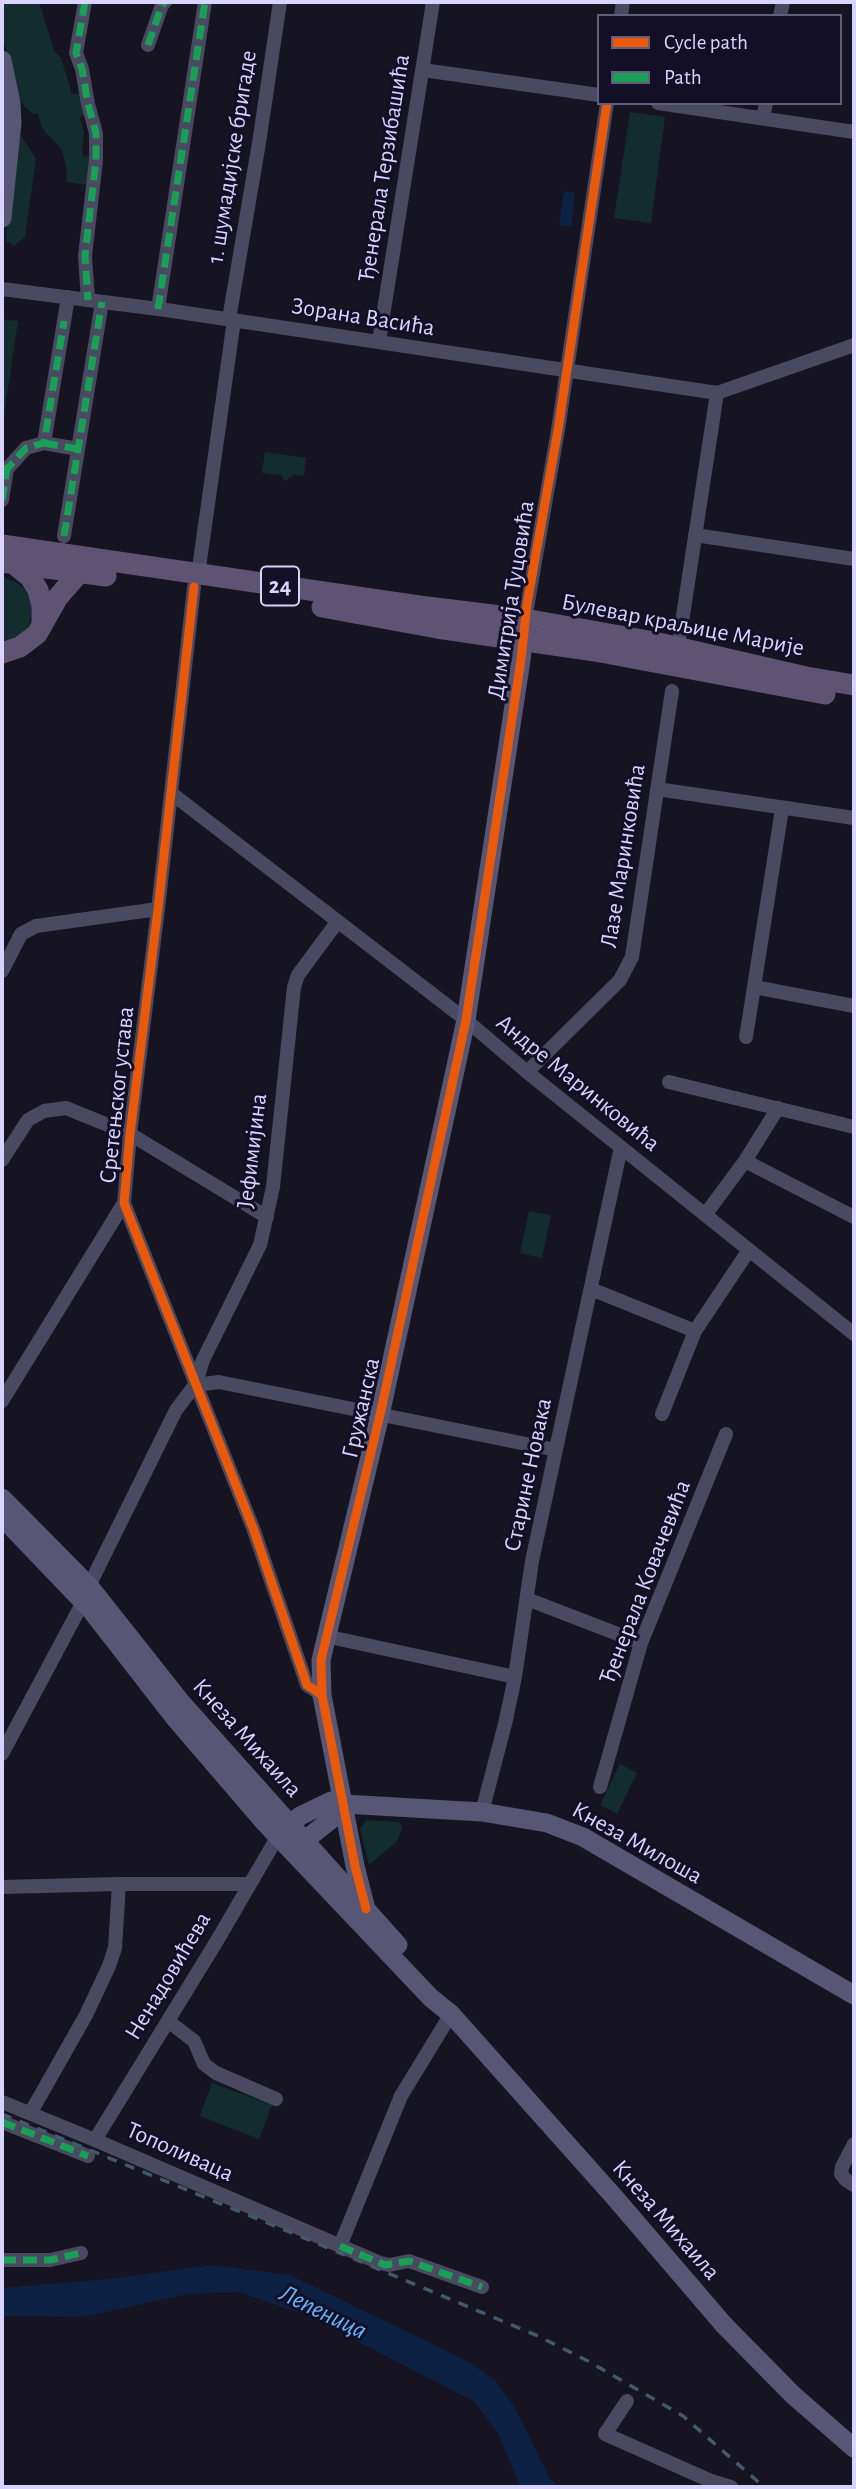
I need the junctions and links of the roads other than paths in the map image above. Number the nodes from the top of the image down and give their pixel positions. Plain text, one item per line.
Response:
1 (85, 2) edge
2 (165, 2) edge
3 (205, 2) edge
4 (280, 2) edge
5 (433, 2) edge
6 (148, 45) dead end
7 (2, 60) edge
8 (423, 70) junction
9 (597, 95) edge
10 (607, 105) edge
11 (688, 105) edge
12 (764, 110) edge
13 (854, 132) edge
14 (2, 218) edge
15 (2, 289) edge
16 (68, 297) junction
17 (95, 301) junction
18 (158, 309) junction
19 (231, 320) junction
20 (379, 341) junction
21 (854, 345) edge
22 (567, 371) junction
23 (717, 393) junction
24 (44, 443) junction
25 (78, 449) junction
26 (4, 468) edge
27 (2, 500) edge
28 (695, 535) junction
29 (64, 536) dead end
30 (2, 545) edge
31 (854, 559) edge
32 (8, 563) edge
33 (79, 573) junction
34 (196, 581) junction
35 (41, 628) junction
36 (524, 630) junction
37 (680, 635) dead end
38 (3, 651) edge
39 (854, 685) edge
40 (672, 691) dead end
41 (854, 698) edge
42 (657, 789) junction
43 (171, 793) junction
44 (782, 809) junction
45 (854, 818) edge
46 (158, 909) junction
47 (338, 921) junction
48 (2, 971) edge
49 (754, 987) junction
50 (854, 1006) edge
51 (466, 1020) junction
52 (746, 1037) dead end
53 (527, 1072) junction
54 (669, 1082) dead end
55 (778, 1108) junction
56 (854, 1127) edge
57 (130, 1134) junction
58 (621, 1147) junction
59 (2, 1160) edge
60 (745, 1161) junction
61 (124, 1203) junction
62 (705, 1215) junction
63 (267, 1217) junction
64 (854, 1217) edge
65 (749, 1250) junction
66 (591, 1289) junction
67 (695, 1331) junction
68 (854, 1334) edge
69 (195, 1385) junction
70 (2, 1401) edge
71 (662, 1414) dead end
72 (380, 1415) junction
73 (726, 1434) dead end
74 (555, 1450) junction
75 (2, 1498) edge
76 (2, 1517) edge
77 (86, 1594) junction
78 (527, 1599) junction
79 (325, 1636) junction
80 (641, 1643) junction
81 (515, 1678) junction
82 (322, 1695) junction
83 (2, 1754) edge
84 (600, 1787) dead end
85 (344, 1804) junction
86 (482, 1812) junction
87 (284, 1830) junction
88 (298, 1845) junction
89 (119, 1884) junction
90 (249, 1884) junction
91 (2, 1887) edge
92 (366, 1909) junction
93 (854, 1995) edge
94 (451, 2014) junction
95 (168, 2021) junction
96 (276, 2099) dead end
97 (2, 2102) edge
98 (31, 2112) junction
99 (2, 2122) edge
100 (95, 2140) junction
101 (854, 2144) edge
102 (88, 2156) dead end
103 (854, 2185) edge
104 (340, 2246) junction
105 (81, 2253) dead end
106 (2, 2260) edge
107 (482, 2287) dead end
108 (627, 2401) dead end
109 (854, 2448) edge
110 (731, 2487) edge

1 - 17 street
2 - 6 street
3 - 18 street
4 - 19 street, 1. шумадијске бригаде
5 - 8 street, Ђенерала Терзибашића
7 - 14 street
8 - 9 street
8 - 20 street, Ђенерала Терзибашића
10 - 22 street, Димитрија Туцовића
11 - 12 street
12 - 13 street
15 - 16 street, Зорана Васића
16 - 17 street, Зорана Васића
16 - 24 street
17 - 18 street, Зорана Васића
17 - 25 street
18 - 19 street, Зорана Васића
19 - 20 street, Зорана Васића
19 - 34 street, 1. шумадијске бригаде
20 - 22 street, Зорана Васића
21 - 23 street
22 - 23 street, Зорана Васића
22 - 36 street, Димитрија Туцовића
23 - 28 street
24 - 25 street
24 - 26 street
25 - 29 street
26 - 27 street
28 - 31 street
28 - 37 street
30 - 34 main road, Булевар краљице Марије / 24
32 - 33 main road, Булевар краљице Марије / 24
32 - 35 main road
33 - 34 main road, Булевар краљице Марије / 24
33 - 35 main road
34 - 36 main road, Булевар краљице Марије / 24
34 - 43 street, Сретењског устава
35 - 38 main road
36 - 39 main road, Булевар краљице Марије / 24
36 - 41 main road, Булевар краљице Марије / 24
36 - 51 street, Димитрија Туцовића
40 - 42 street, Лазе Маринковића
42 - 44 street
42 - 53 street, Лазе Маринковића
43 - 46 street, Сретењског устава
43 - 47 street, Андре Маринковића
44 - 45 street
44 - 49 street
46 - 48 street
46 - 57 street, Сретењског устава
47 - 51 street, Андре Маринковића
47 - 63 street, Јефимијина
49 - 50 street
49 - 52 street
51 - 53 street, Андре Маринковића
51 - 72 street, Гружанска
53 - 58 street, Андре Маринковића
54 - 55 street
55 - 56 street
55 - 60 street
57 - 59 street
57 - 61 street, Сретењског устава
57 - 63 street
58 - 62 street, Андре Маринковића
58 - 66 street, Старине Новака
60 - 62 street
60 - 64 street
61 - 69 street, Сретењског устава
61 - 70 street
62 - 65 street, Андре Маринковића
63 - 69 street, Јефимијина
65 - 67 street
65 - 68 street, Андре Маринковића
66 - 67 street
66 - 74 street, Старине Новака
67 - 71 street
69 - 72 street
69 - 77 street, Јефимијина
69 - 82 street, Сретењског устава
72 - 74 street
72 - 79 street, Гружанска
73 - 80 street, Ђенерала Ковачевића
74 - 78 street, Старине Новака
75 - 77 street, Кнеза Михаила
76 - 77 street, Кнеза Михаила
77 - 83 street, Јефимијина
77 - 87 street, Кнеза Михаила
78 - 80 street
78 - 81 street, Старине Новака
79 - 81 street
79 - 82 street, Гружанска
80 - 84 street, Ђенерала Ковачевића
81 - 86 street, Старине Новака
82 - 85 street, Гружанска
85 - 86 street, Кнеза Милоша
85 - 87 street
85 - 88 street
85 - 92 street, Гружанска
86 - 93 street, Кнеза Милоша
87 - 88 street, Кнеза Михаила
87 - 90 street, Ненадовићева
88 - 92 street, Кнеза Михаила
88 - 94 street, Кнеза Михаила
89 - 90 street
89 - 91 street
89 - 98 street
90 - 95 street, Ненадовићева
92 - 94 street, Кнеза Михаила
94 - 104 street
94 - 109 street, Кнеза Михаила
95 - 96 street
95 - 100 street, Ненадовићева
97 - 98 street, Тополиваца
98 - 100 street, Тополиваца
99 - 102 street
100 - 104 street, Тополиваца
101 - 103 street
104 - 107 street, Тополиваца
105 - 106 street
108 - 110 street

